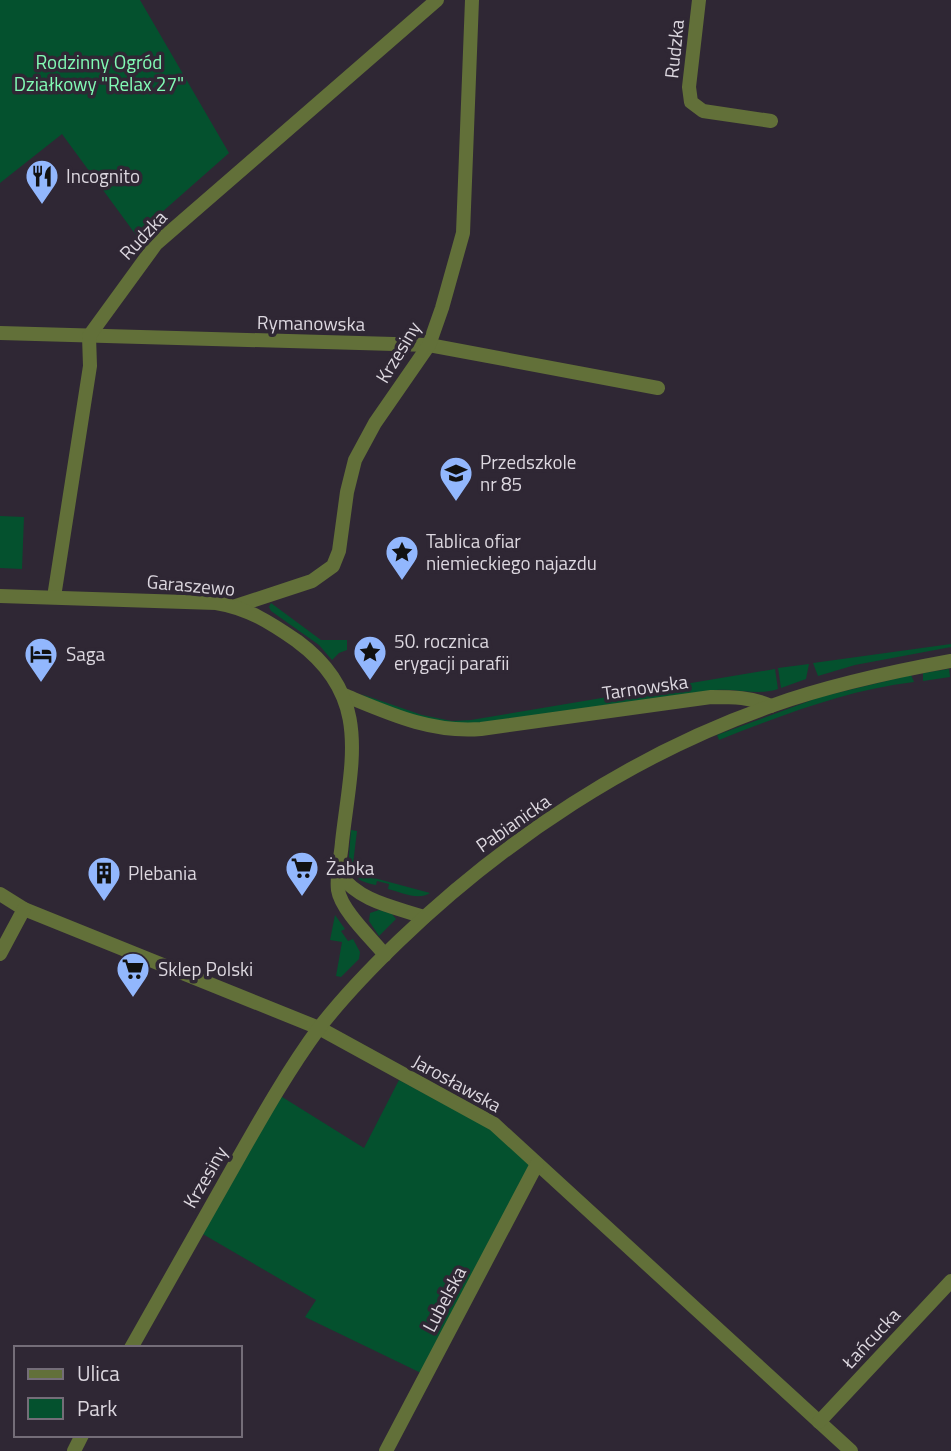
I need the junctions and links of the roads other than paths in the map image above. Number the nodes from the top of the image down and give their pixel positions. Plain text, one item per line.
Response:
1 (437, 0) edge
2 (472, 0) edge
3 (699, 0) edge
4 (771, 121) dead end
5 (0, 333) edge
6 (89, 336) junction
7 (429, 345) junction
8 (658, 388) dead end
9 (0, 596) edge
10 (54, 597) junction
11 (236, 606) junction
12 (951, 661) edge
13 (344, 695) junction
14 (771, 706) junction
15 (339, 874) junction
16 (0, 894) edge
17 (24, 909) junction
18 (424, 917) junction
19 (0, 954) edge
20 (385, 955) junction
21 (319, 1028) junction
22 (537, 1164) junction
23 (951, 1280) edge
24 (132, 1346) edge
25 (819, 1422) junction
26 (386, 1451) edge
27 (851, 1451) edge

1 - 6 street, Rudzka
2 - 7 street, Krzesiny
3 - 4 street, Rudzka
5 - 6 street, Rymanowska
6 - 7 street, Rymanowska
6 - 10 street
7 - 8 street, Rymanowska
7 - 11 street, Krzesiny
9 - 10 street, Garaszewo
10 - 11 street, Garaszewo
11 - 13 street, Garaszewo
12 - 14 street
13 - 14 street, Tarnowska
13 - 15 street
14 - 18 street, Pabianicka
15 - 18 street
15 - 20 street
16 - 17 street, Jarosławska
17 - 19 street
17 - 21 street, Jarosławska
18 - 20 street, Pabianicka
20 - 21 street, Pabianicka
21 - 22 street, Jarosławska
21 - 24 street, Krzesiny
22 - 25 street, Jarosławska
22 - 26 street, Lubelska
23 - 25 street, Łańcucka
25 - 27 street, Jarosławska

